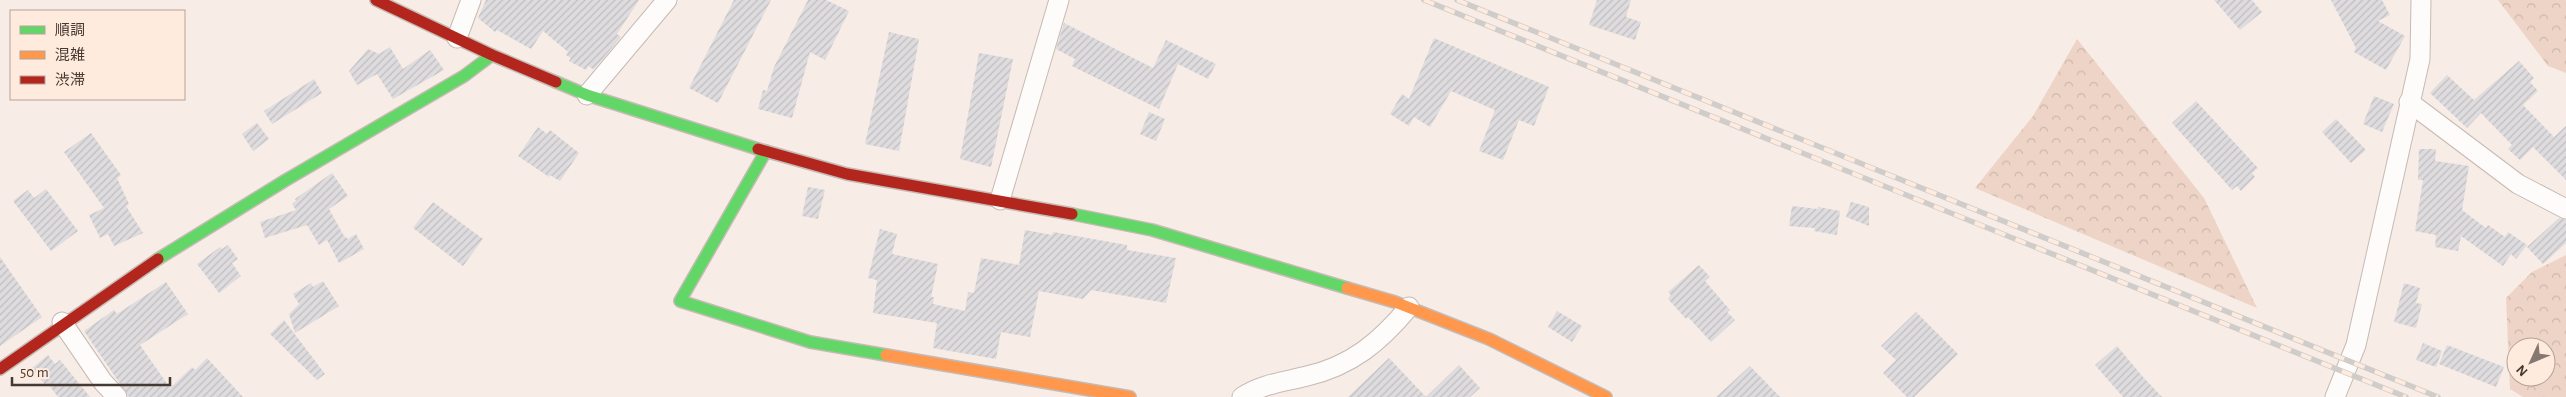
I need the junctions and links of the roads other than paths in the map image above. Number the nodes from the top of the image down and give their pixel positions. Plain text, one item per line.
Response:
1 (376, 0) edge
2 (470, 0) edge
3 (667, 0) edge
4 (1059, 0) edge
5 (2421, 0) edge
6 (457, 38) junction
7 (492, 55) junction
8 (587, 95) junction
9 (2409, 102) junction
10 (766, 151) junction
11 (1000, 200) junction
12 (2566, 209) edge
13 (1409, 307) junction
14 (62, 322) junction
15 (0, 369) edge
16 (117, 397) edge
17 (1130, 397) edge
18 (1242, 397) edge
19 (1606, 397) edge
20 (2335, 397) edge

1 - 6 street
2 - 6 street
3 - 8 street
4 - 11 street
5 - 9 street
6 - 7 street
7 - 8 street
7 - 14 street
8 - 10 street
9 - 12 street
9 - 20 street
10 - 11 street
10 - 17 street
11 - 13 street
13 - 18 street
13 - 19 street
14 - 15 street
14 - 16 street

